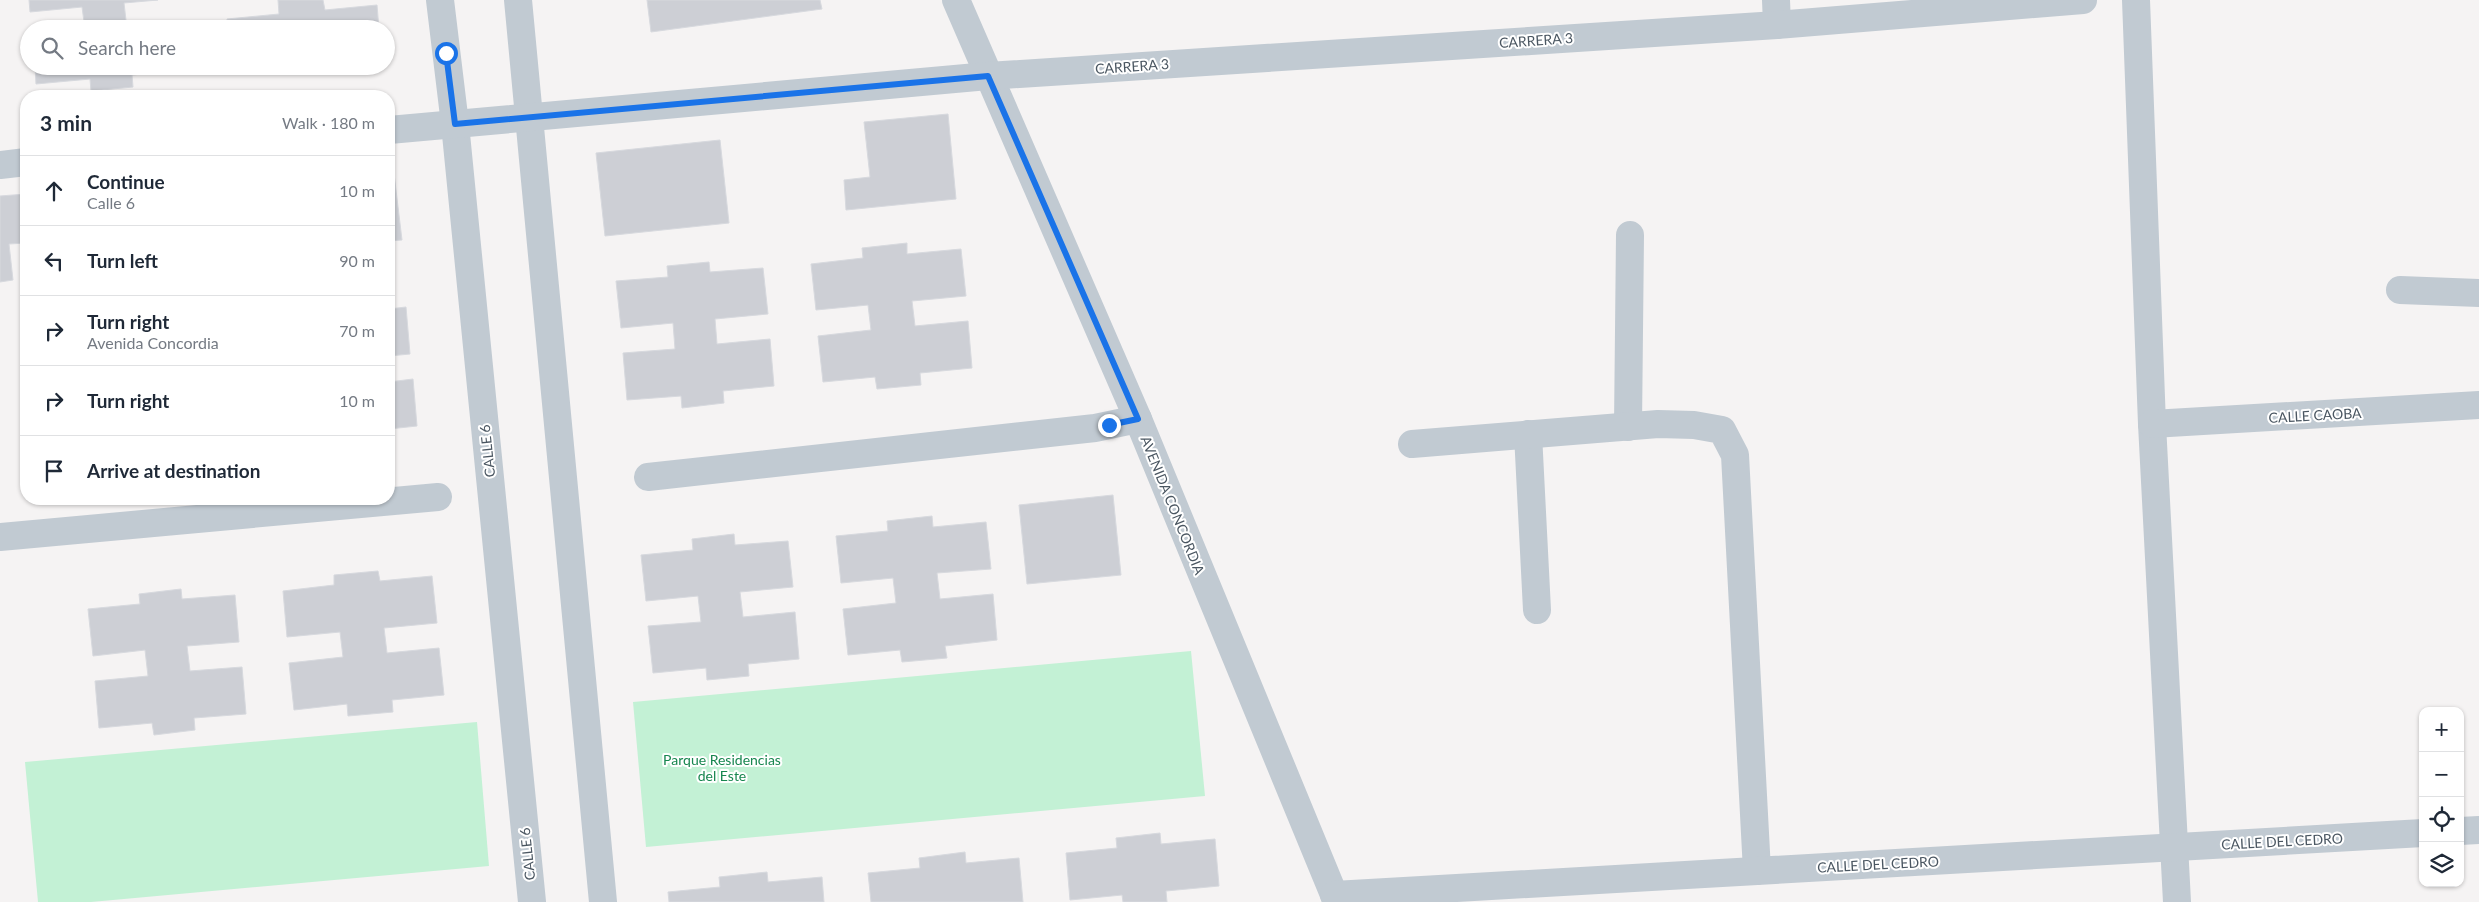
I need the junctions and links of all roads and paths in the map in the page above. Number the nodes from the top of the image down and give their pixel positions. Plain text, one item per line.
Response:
1 (440, 0) edge
2 (518, 0) edge
3 (956, 0) edge
4 (2083, 0) edge
5 (2136, 0) edge
6 (1777, 12) edge
7 (988, 76) junction
8 (530, 116) junction
9 (455, 124) junction
10 (395, 129) edge
11 (20, 163) edge
12 (0, 165) edge
13 (1630, 235) dead end
14 (2400, 290) dead end
15 (2479, 293) edge
16 (2479, 405) edge
17 (1138, 419) junction
18 (2152, 424) junction
19 (1628, 427) junction
20 (1528, 434) junction
21 (1412, 444) dead end
22 (648, 477) dead end
23 (438, 496) dead end
24 (395, 500) edge
25 (342, 505) edge
26 (0, 537) edge
27 (1538, 610) dead end
28 (2479, 830) edge
29 (2464, 831) edge
30 (2419, 833) edge
31 (2176, 847) junction
32 (1757, 871) junction
33 (1335, 898) edge
34 (532, 902) edge
35 (603, 902) edge
36 (2177, 902) edge

1 - 9 street, CALLE 6
2 - 8 street
3 - 7 street, AVENIDA CONCORDIA
4 - 6 street, CARRERA 3
5 - 18 street
6 - 7 street, CARRERA 3
7 - 8 street, CARRERA 3
7 - 17 street, AVENIDA CONCORDIA
8 - 9 street, CARRERA 3
8 - 35 street
9 - 10 street, CARRERA 3
9 - 34 street, CALLE 6
11 - 12 street
13 - 19 street
14 - 15 street
16 - 18 street, CALLE CAOBA
17 - 22 street
17 - 33 street, AVENIDA CONCORDIA
18 - 31 street
19 - 20 street
19 - 32 street
20 - 21 street
20 - 27 street
23 - 24 street
25 - 26 street
28 - 29 street
30 - 31 street, CALLE DEL CEDRO
31 - 32 street, CALLE DEL CEDRO
31 - 36 street
32 - 33 street, CALLE DEL CEDRO

